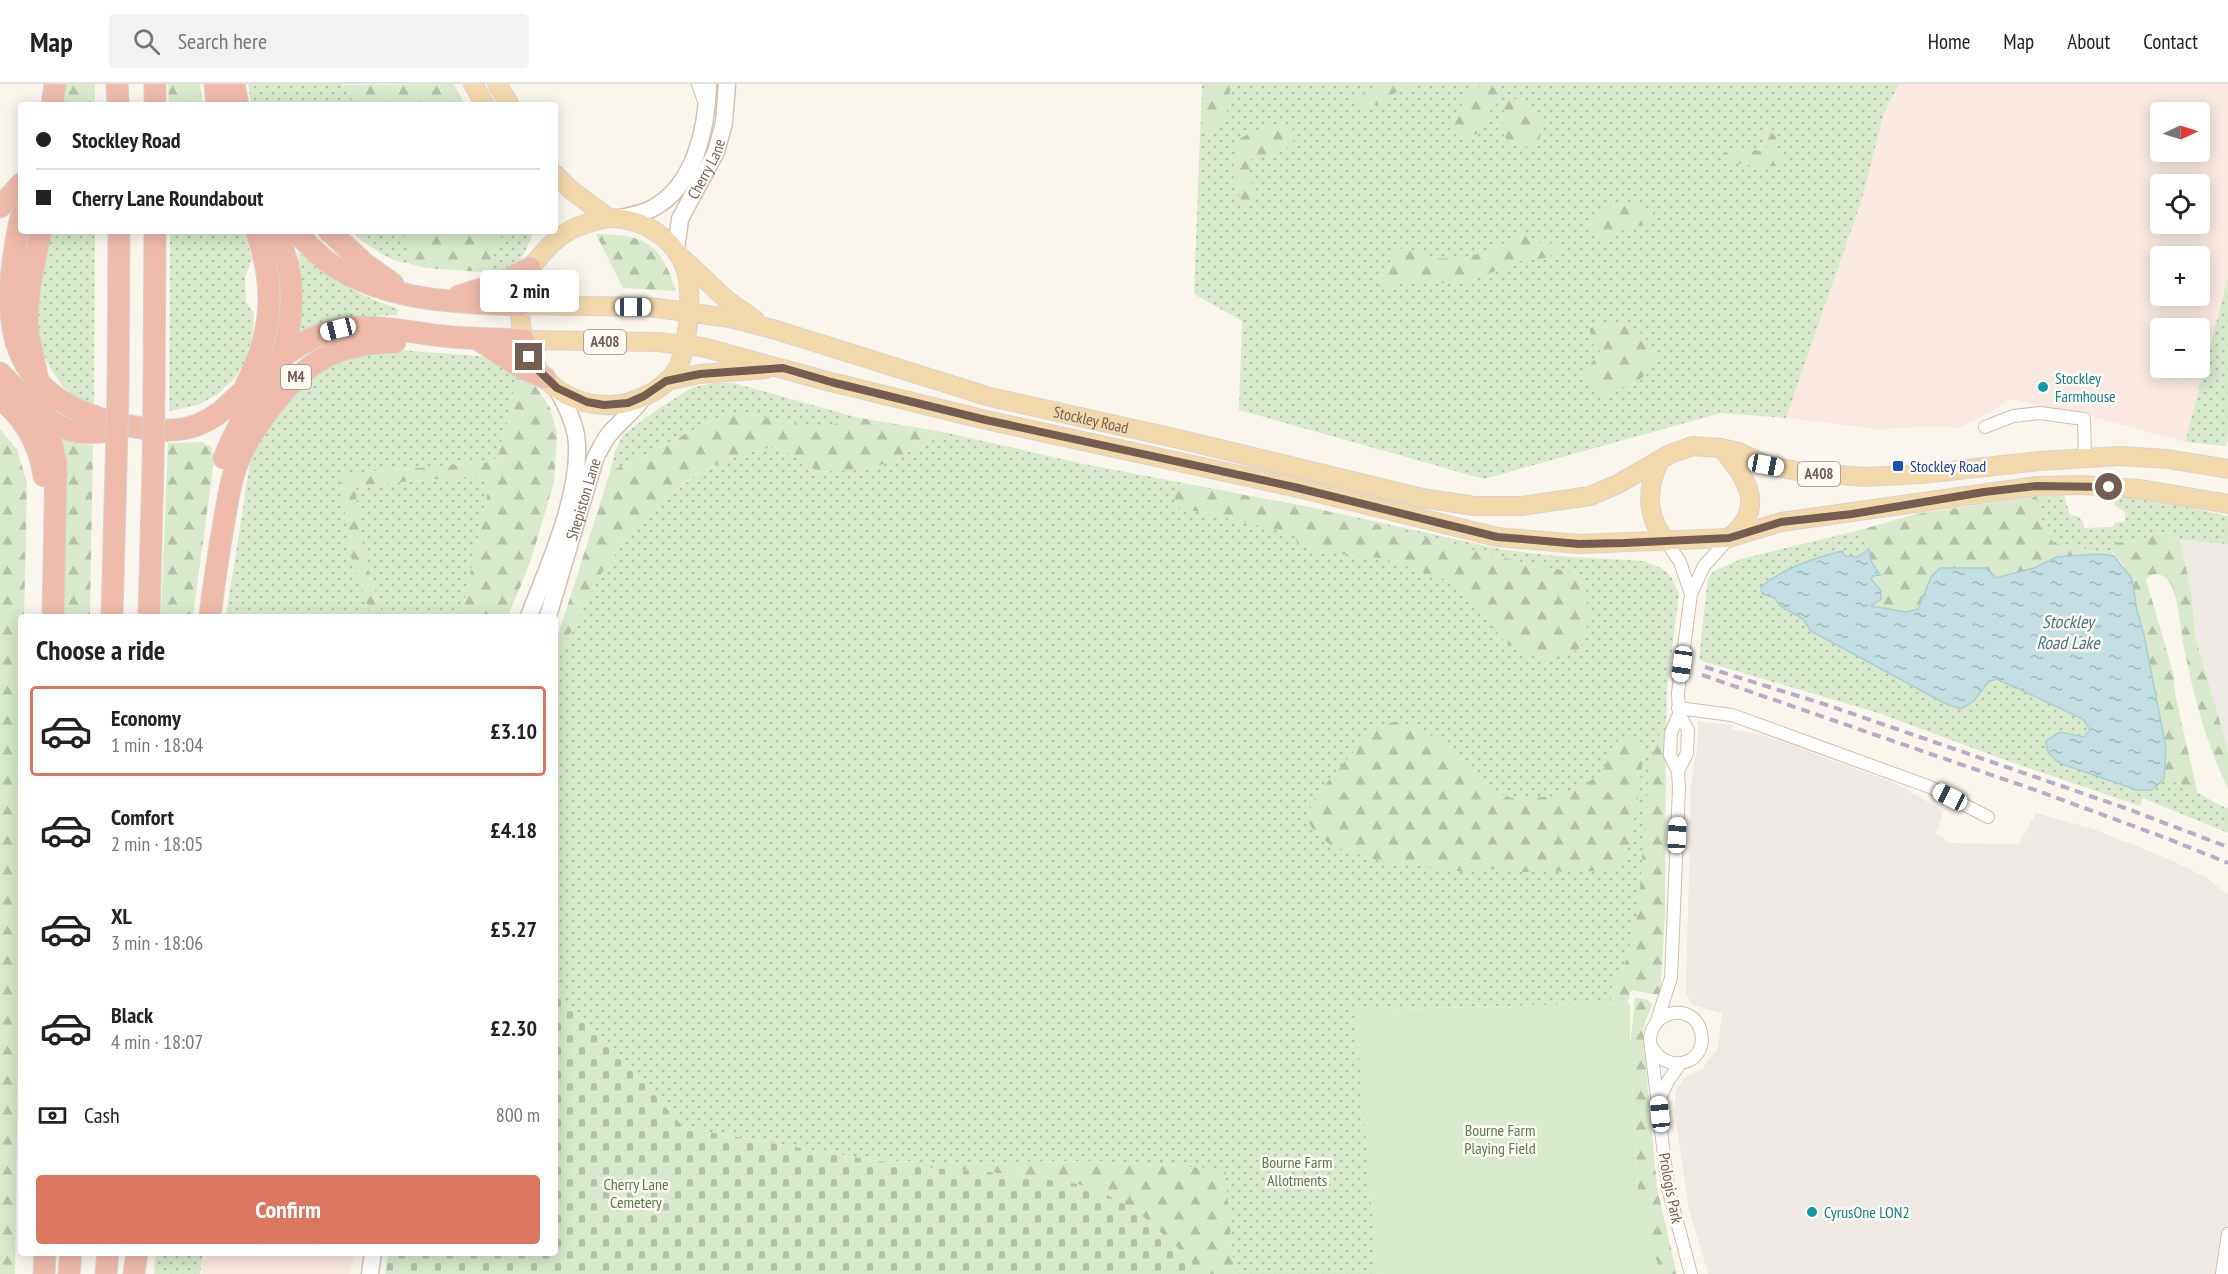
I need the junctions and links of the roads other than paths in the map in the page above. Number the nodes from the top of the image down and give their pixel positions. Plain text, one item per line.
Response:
1 (55, 84) edge
2 (117, 84) edge
3 (155, 84) edge
4 (215, 84) edge
5 (234, 84) edge
6 (472, 84) edge
7 (497, 84) edge
8 (698, 84) edge
9 (708, 84) edge
10 (727, 84) edge
11 (52, 102) edge
12 (118, 102) edge
13 (155, 102) edge
14 (218, 102) edge
15 (237, 102) edge
16 (483, 102) edge
17 (508, 102) edge
18 (707, 110) junction
19 (558, 177) edge
20 (18, 187) edge
21 (0, 207) edge
22 (615, 218) junction
23 (18, 222) edge
24 (18, 228) edge
25 (40, 234) edge
26 (119, 234) edge
27 (155, 234) edge
28 (257, 234) edge
29 (274, 234) edge
30 (298, 234) edge
31 (332, 234) edge
32 (541, 234) edge
33 (0, 241) edge
34 (679, 253) junction
35 (534, 264) junction
36 (407, 294) junction
37 (444, 300) junction
38 (520, 305) junction
39 (689, 311) junction
40 (776, 330) junction
41 (443, 336) junction
42 (476, 338) junction
43 (524, 339) junction
44 (685, 345) junction
45 (280, 359) junction
46 (783, 368) junction
47 (0, 373) edge
48 (666, 381) junction
49 (551, 383) junction
50 (40, 386) junction
51 (243, 390) junction
52 (644, 396) junction
53 (0, 398) edge
54 (46, 416) junction
55 (1985, 427) dead end
56 (136, 428) junction
57 (1721, 448) junction
58 (2085, 458) junction
59 (1659, 462) junction
60 (2228, 469) edge
61 (2228, 504) edge
62 (1729, 538) junction
63 (1666, 541) junction
64 (54, 557) junction
65 (216, 564) junction
66 (1691, 594) junction
67 (53, 614) edge
68 (112, 614) edge
69 (149, 614) edge
70 (210, 614) edge
71 (530, 614) edge
72 (549, 614) edge
73 (1679, 711) junction
74 (1989, 817) dead end
75 (1671, 978) junction
76 (1677, 1012) junction
77 (1657, 1020) junction
78 (1653, 1049) junction
79 (1680, 1064) junction
80 (1658, 1101) junction
81 (2228, 1234) edge
82 (45, 1256) edge
83 (71, 1256) edge
84 (108, 1256) edge
85 (136, 1256) edge
86 (372, 1256) edge
87 (44, 1274) edge
88 (69, 1274) edge
89 (106, 1274) edge
90 (134, 1274) edge
91 (370, 1274) edge
92 (1691, 1274) edge
93 (2222, 1274) edge

1 - 11 highway
2 - 12 highway
3 - 13 highway
4 - 14 highway
5 - 15 highway
6 - 16 main road
7 - 17 main road
8 - 18 street
9 - 18 street, Cherry Lane
10 - 34 street, Cherry Lane
18 - 22 street, Cherry Lane
19 - 22 main road, A408
20 - 21 highway
22 - 34 main road, A408
22 - 35 main road
23 - 33 highway, M4
24 - 50 highway, M4
25 - 50 highway, M4
26 - 68 highway, bridge
27 - 69 highway, bridge
28 - 51 highway, M4
29 - 45 highway, M4
30 - 36 highway
31 - 36 highway
32 - 35 main road
34 - 39 main road, A408
34 - 40 main road, A408
35 - 37 highway
35 - 38 main road
36 - 37 highway
37 - 38 highway
38 - 39 main road, Stockley Road / A408
38 - 43 main road
39 - 40 main road, Stockley Road / A408
39 - 44 main road, A408
40 - 59 main road, Stockley Road / A408
41 - 42 highway, M4
41 - 45 highway, M4
41 - 65 highway, M4
42 - 43 highway, M4
42 - 49 highway, M4
43 - 44 main road, Stockley Road / A408
43 - 49 main road
44 - 46 main road, Stockley Road / A408
44 - 48 main road, A408
45 - 51 highway, M4
45 - 65 highway, M4
46 - 48 main road, A408
46 - 63 main road, Stockley Road / A408
47 - 54 highway, M4
48 - 52 main road, A408
49 - 52 main road, A408
49 - 71 street, Shepiston Lane
50 - 54 highway, M4
50 - 56 highway, M4
51 - 56 highway, M4
52 - 72 street, Shepiston Lane
53 - 64 highway, M4
54 - 56 highway, M4
54 - 64 highway, M4
55 - 58 street
57 - 58 main road, Stockley Road / A408
57 - 59 main road, Stockley Road / A408
57 - 62 main road
58 - 60 main road, Stockley Road / A408
59 - 63 main road
61 - 62 main road, Stockley Road / A408
62 - 63 main road, Stockley Road / A408
62 - 66 street
63 - 66 street
64 - 67 highway, M4
65 - 70 highway, M4
66 - 73 street
73 - 74 street
73 - 75 street
75 - 76 street
75 - 77 street
76 - 77 street
76 - 79 street
77 - 78 street
78 - 79 street
78 - 80 street, Prologis Park
79 - 80 street
80 - 92 street, Prologis Park
81 - 93 street
82 - 87 highway
83 - 88 highway
84 - 89 highway
85 - 90 highway
86 - 91 street

